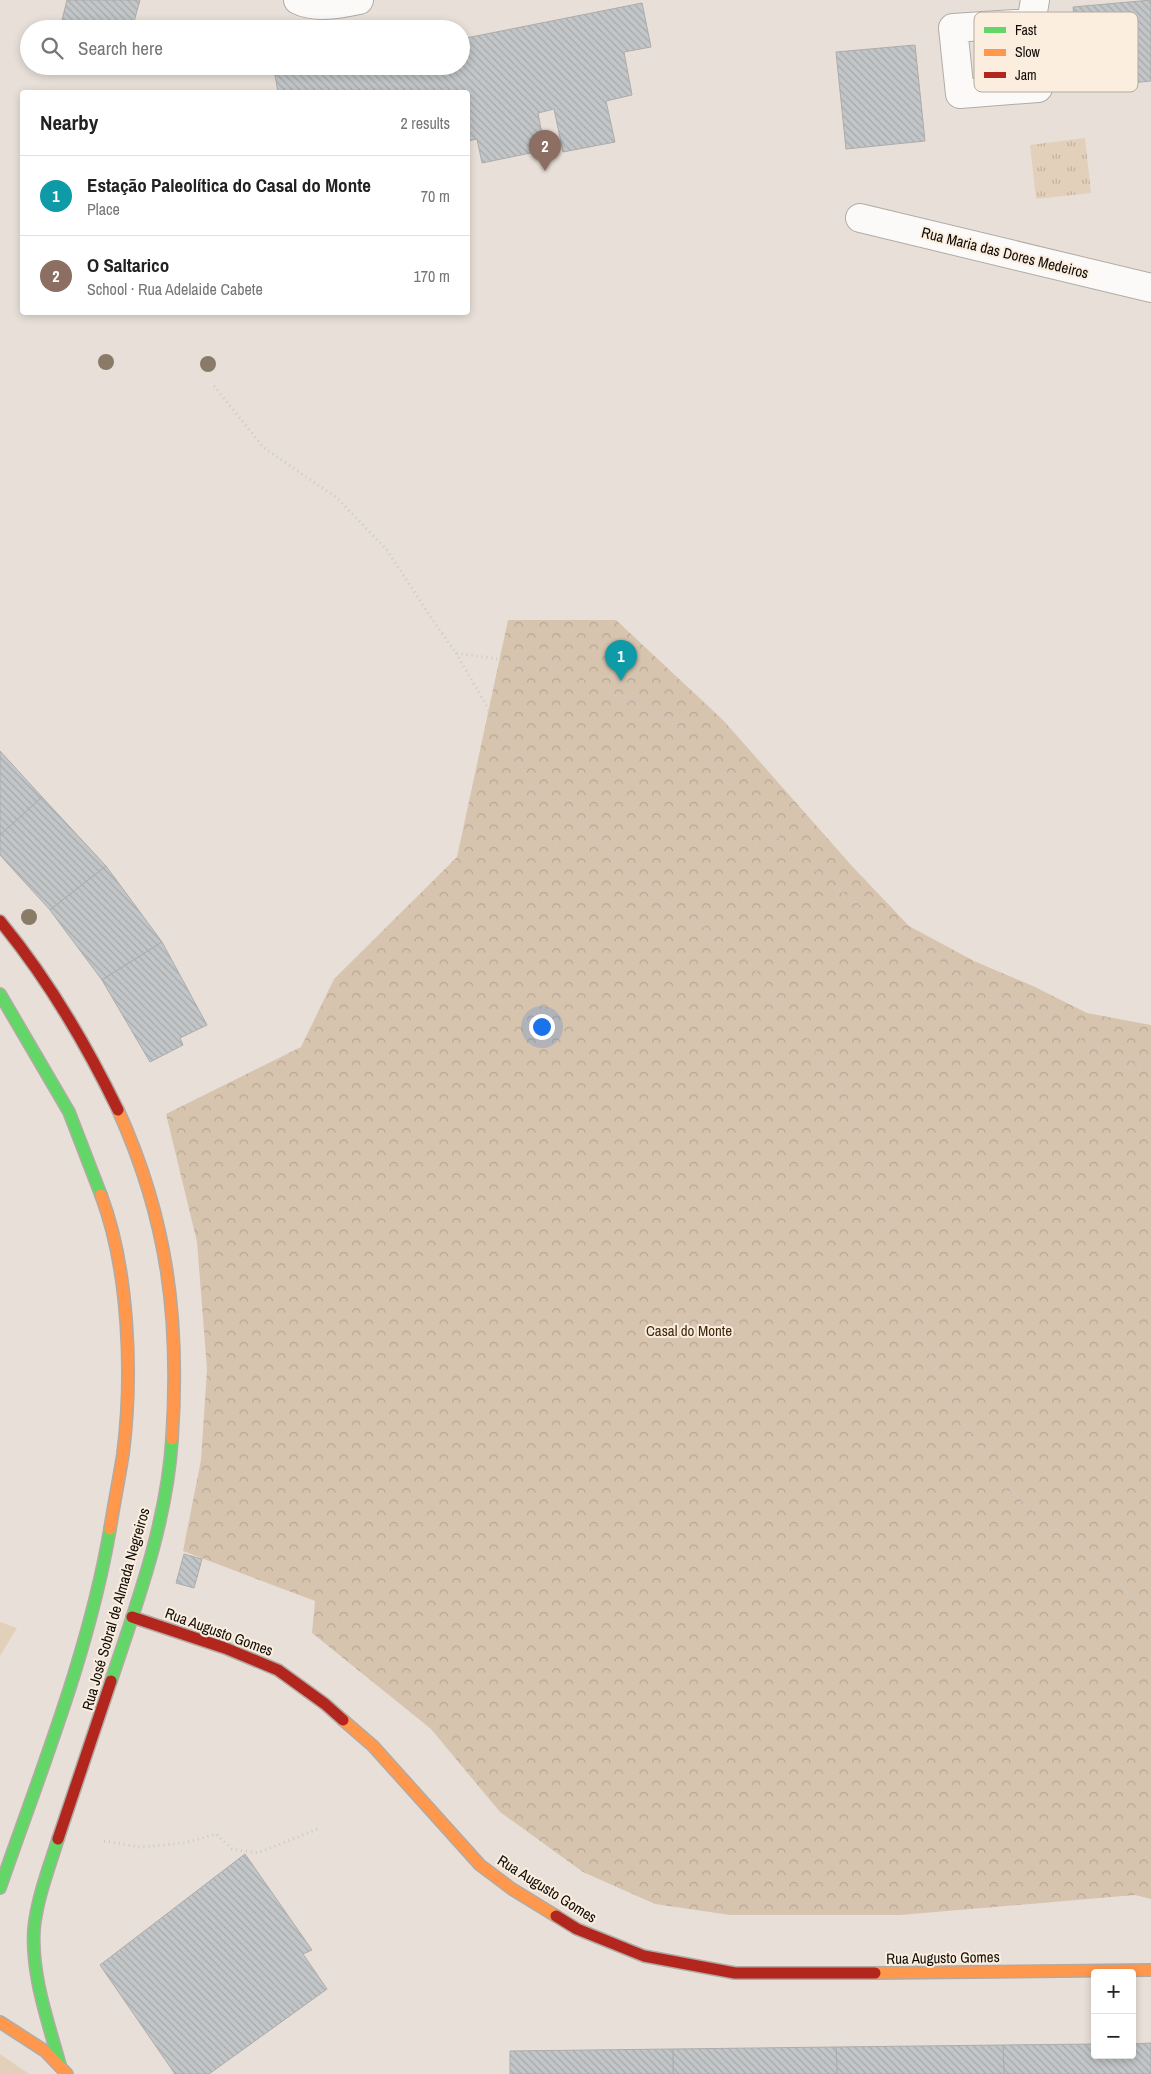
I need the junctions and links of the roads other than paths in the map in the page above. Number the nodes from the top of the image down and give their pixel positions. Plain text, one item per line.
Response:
1 (298, 0) edge
2 (359, 0) edge
3 (860, 218) dead end
4 (1151, 288) edge
5 (0, 921) edge
6 (0, 994) edge
7 (132, 1617) junction
8 (0, 1888) edge
9 (1151, 1970) edge
10 (0, 2022) edge
11 (64, 2069) edge

1 - 2 street
3 - 4 street, Rua Maria das Dores Medeiros
5 - 7 street, Rua José Sobral de Almada Negreiros
6 - 8 street, Rua José Sobral de Almada Negreiros
7 - 9 street, Rua Augusto Gomes
7 - 11 street, Rua José Sobral de Almada Negreiros
10 - 11 street

